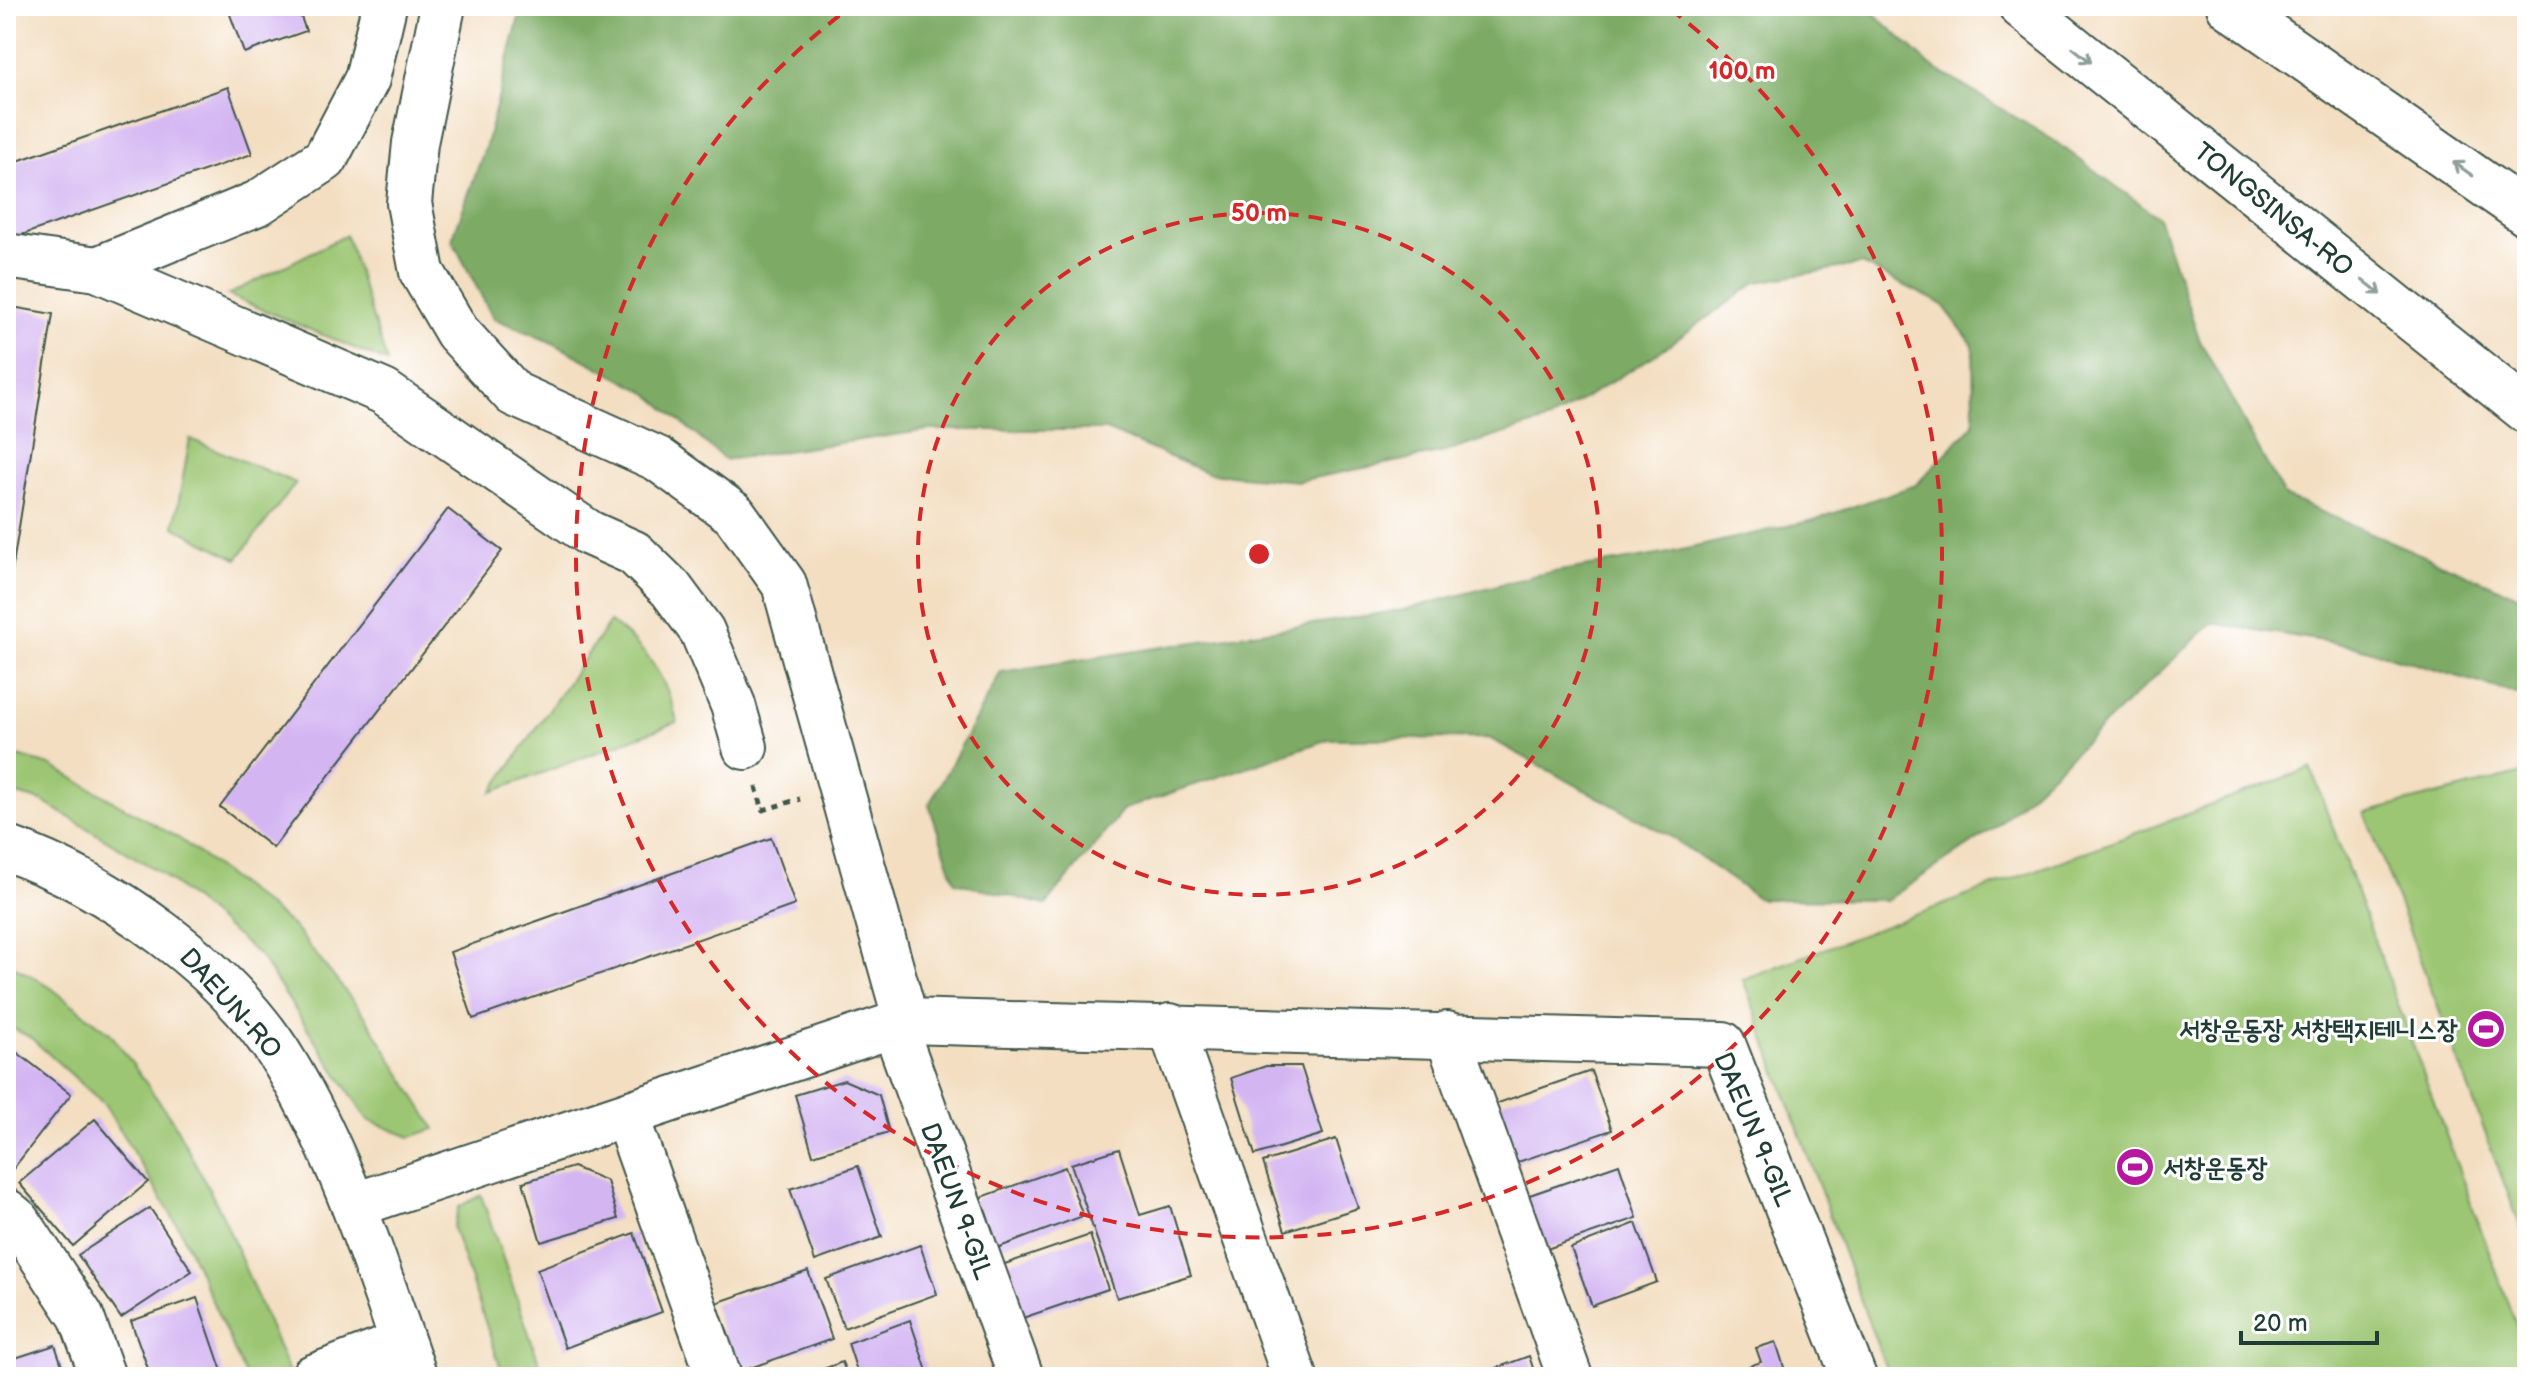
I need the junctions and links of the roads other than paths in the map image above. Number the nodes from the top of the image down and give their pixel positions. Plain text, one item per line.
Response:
1 (384, 6) edge
2 (443, 6) edge
3 (2021, 6) edge
4 (2229, 6) edge
5 (2527, 214) edge
6 (6, 256) edge
7 (97, 269) junction
8 (2527, 411) edge
9 (745, 747) road end
10 (6, 848) edge
11 (900, 1023) junction
12 (1170, 1026) junction
13 (1447, 1034) junction
14 (626, 1115) junction
15 (355, 1205) junction
16 (6, 1211) edge
17 (408, 1360) edge
18 (103, 1377) edge
19 (313, 1377) edge
20 (719, 1377) edge
21 (1021, 1377) edge
22 (1295, 1377) edge
23 (1570, 1377) edge
24 (1854, 1377) edge

1 - 7 main road
2 - 11 main road
3 -> 8 main road, TONGSINSA-RO
5 -> 4 main road
6 - 7 main road
7 - 9 main road
10 - 15 main road, DAEUN-RO
11 - 12 main road, DAEUN 9-GIL
11 - 14 main road, DAEUN 9-GIL
11 - 21 main road, DAEUN 9-GIL
12 - 13 main road, DAEUN 9-GIL
12 - 22 main road
13 - 23 main road
13 - 24 main road, DAEUN 9-GIL
14 - 15 main road, DAEUN 9-GIL
14 - 20 main road
15 - 17 main road, DAEUN-RO
16 - 18 main road
17 - 19 main road

